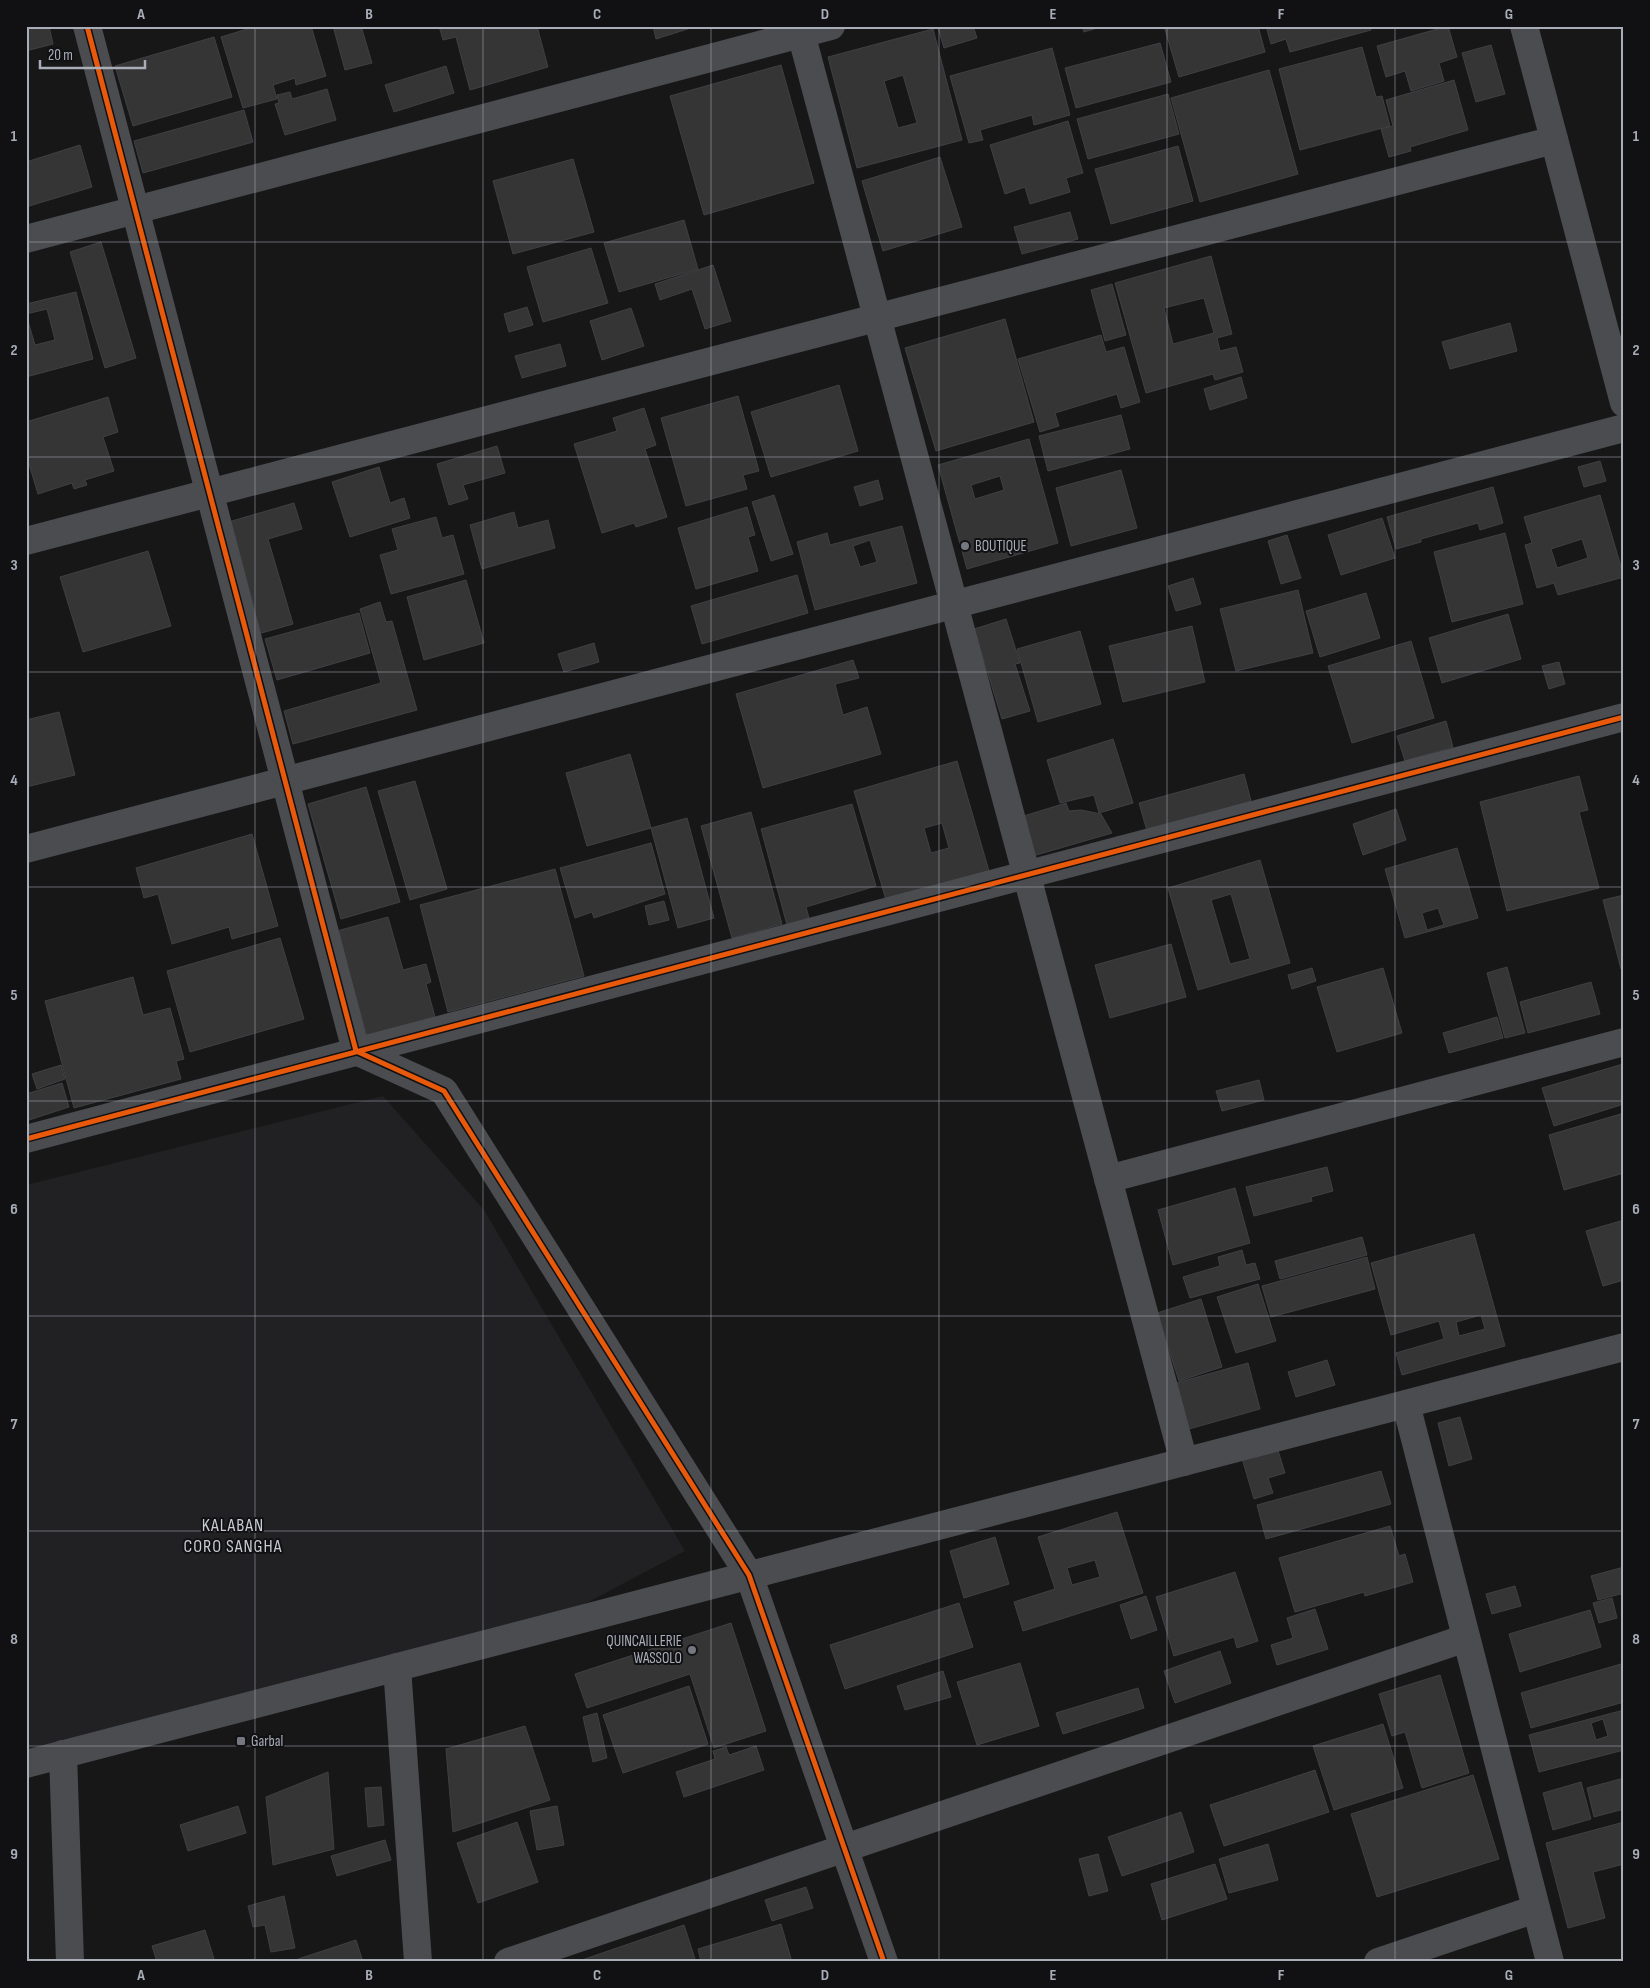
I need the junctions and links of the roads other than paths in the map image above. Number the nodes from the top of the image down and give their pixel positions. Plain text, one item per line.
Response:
1 (87, 26) edge
2 (831, 26) edge
3 (1524, 26) edge
4 (800, 30) edge
5 (1554, 140) junction
6 (135, 210) junction
7 (26, 239) edge
8 (877, 318) junction
9 (1624, 403) edge
10 (1624, 428) edge
11 (209, 493) junction
12 (26, 541) edge
13 (954, 604) junction
14 (1624, 717) edge
15 (285, 781) junction
16 (26, 849) edge
17 (1026, 875) junction
18 (1624, 1042) edge
19 (356, 1052) junction
20 (26, 1139) edge
21 (1108, 1179) junction
22 (1624, 1347) edge
23 (1406, 1404) junction
24 (1184, 1462) junction
25 (749, 1575) junction
26 (1466, 1638) junction
27 (397, 1667) junction
28 (63, 1754) junction
29 (26, 1764) edge
30 (845, 1849) junction
31 (1536, 1909) junction
32 (70, 1962) edge
33 (418, 1962) edge
34 (508, 1962) edge
35 (884, 1962) edge
36 (1378, 1962) edge
37 (1550, 1962) edge

1 - 6 street
2 - 4 street
3 - 5 street
4 - 6 street
4 - 8 street
5 - 8 street
5 - 9 street
6 - 7 street
6 - 11 street
8 - 11 street
8 - 13 street
10 - 13 street
11 - 12 street
11 - 15 street
13 - 15 street
13 - 17 street
14 - 17 street
15 - 16 street
15 - 19 street
17 - 19 street
17 - 21 street
18 - 21 street
19 - 20 street
19 - 25 street
21 - 24 street
22 - 23 street
23 - 24 street
23 - 26 street
24 - 25 street
25 - 27 street
25 - 30 street
26 - 30 street
26 - 31 street
27 - 28 street
27 - 33 street
28 - 29 street
28 - 32 street
30 - 34 street
30 - 35 street
31 - 36 street
31 - 37 street

